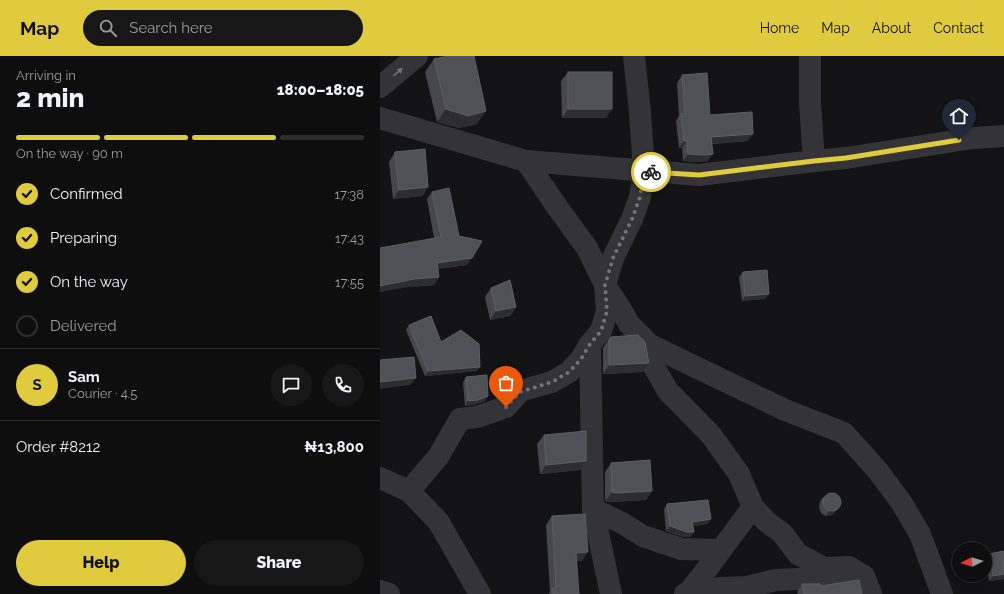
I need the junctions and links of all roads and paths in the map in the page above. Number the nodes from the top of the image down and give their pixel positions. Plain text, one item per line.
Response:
1 (417, 56) edge
2 (634, 56) edge
3 (810, 56) edge
4 (380, 87) edge
5 (380, 118) edge
6 (1004, 136) edge
7 (526, 161) junction
8 (814, 161) junction
9 (644, 171) junction
10 (605, 285) junction
11 (590, 344) junction
12 (650, 345) junction
13 (380, 478) edge
14 (409, 491) junction
15 (753, 507) junction
16 (593, 509) junction
17 (721, 550) junction
18 (868, 585) edge
19 (380, 591) edge
20 (389, 594) edge
21 (480, 594) edge
22 (611, 594) edge
23 (687, 594) edge
24 (942, 594) edge

4 -> 1 street
2 - 9 street
3 - 8 street
5 - 7 street
6 - 8 street
7 - 9 street
7 - 10 street
8 - 9 street
9 - 10 street
10 - 11 street
10 - 12 street
11 - 14 street
11 - 16 street
12 - 15 street
12 - 24 street
13 - 14 street
14 - 21 street
15 - 17 street
15 - 18 street
16 - 17 street
16 - 22 street
17 - 23 street
18 - 23 street
19 - 20 street

